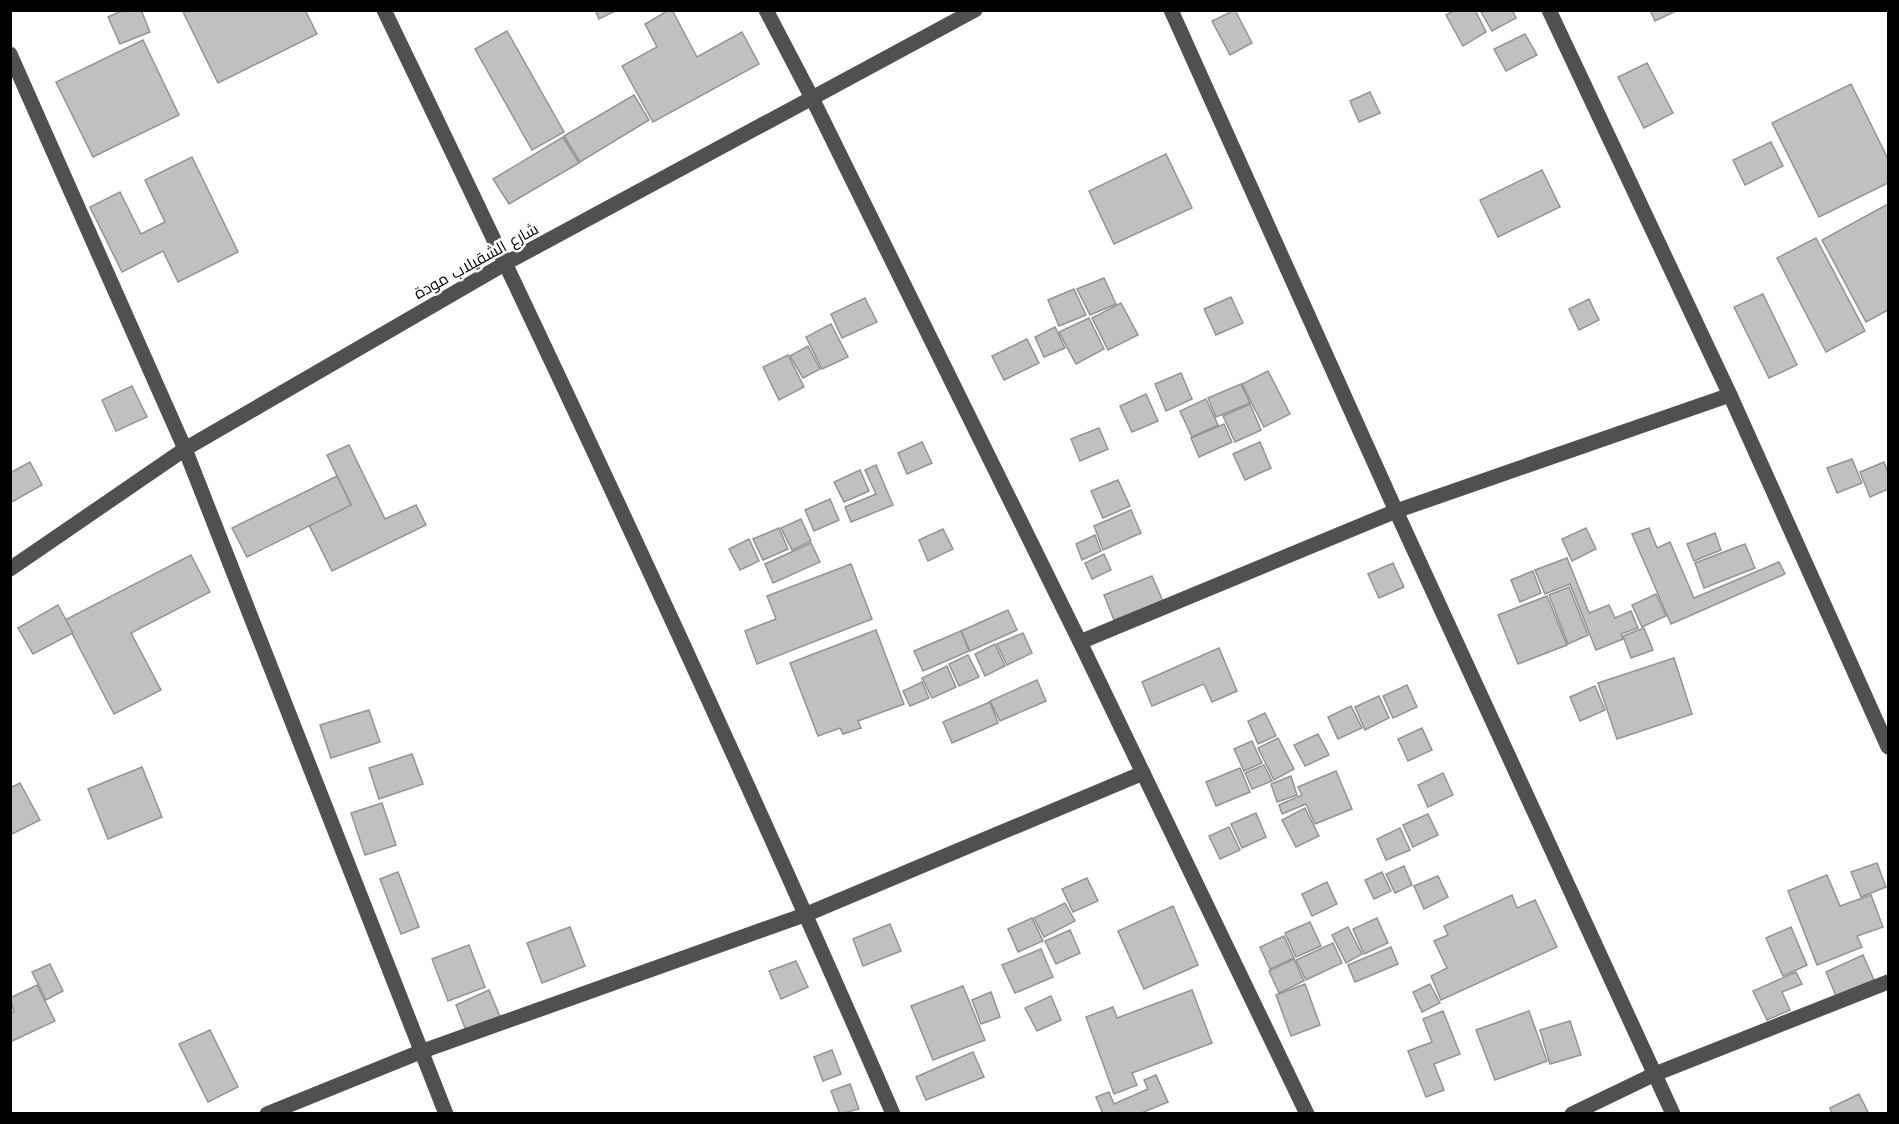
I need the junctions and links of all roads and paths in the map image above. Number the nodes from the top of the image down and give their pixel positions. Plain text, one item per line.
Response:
1 (384, 10) edge
2 (766, 10) edge
3 (975, 10) edge
4 (1171, 10) edge
5 (1549, 10) edge
6 (10, 54) edge
7 (812, 98) junction
8 (506, 263) junction
9 (1730, 395) junction
10 (185, 449) junction
11 (1396, 511) junction
12 (10, 569) edge
13 (1080, 642) junction
14 (1888, 747) edge
15 (1143, 773) junction
16 (807, 914) junction
17 (1888, 982) edge
18 (420, 1052) junction
19 (1655, 1074) junction
20 (267, 1113) edge
21 (446, 1113) edge
22 (893, 1113) edge
23 (1307, 1113) edge
24 (1572, 1113) edge
25 (1673, 1113) edge

1 - 8 street
2 - 7 street
3 - 7 street, شارع الشقيلاب مودة
4 - 11 street
5 - 9 street
6 - 10 street
7 - 8 street, شارع الشقيلاب مودة
7 - 13 street
8 - 10 street, شارع الشقيلاب مودة
8 - 16 street
9 - 11 street
9 - 14 street
10 - 12 street, شارع الشقيلاب مودة
10 - 18 street
11 - 13 street
11 - 19 street
13 - 15 street
15 - 16 street
15 - 23 street
16 - 18 street
16 - 22 street
17 - 19 street
18 - 20 street
18 - 21 street
19 - 24 street
19 - 25 street

